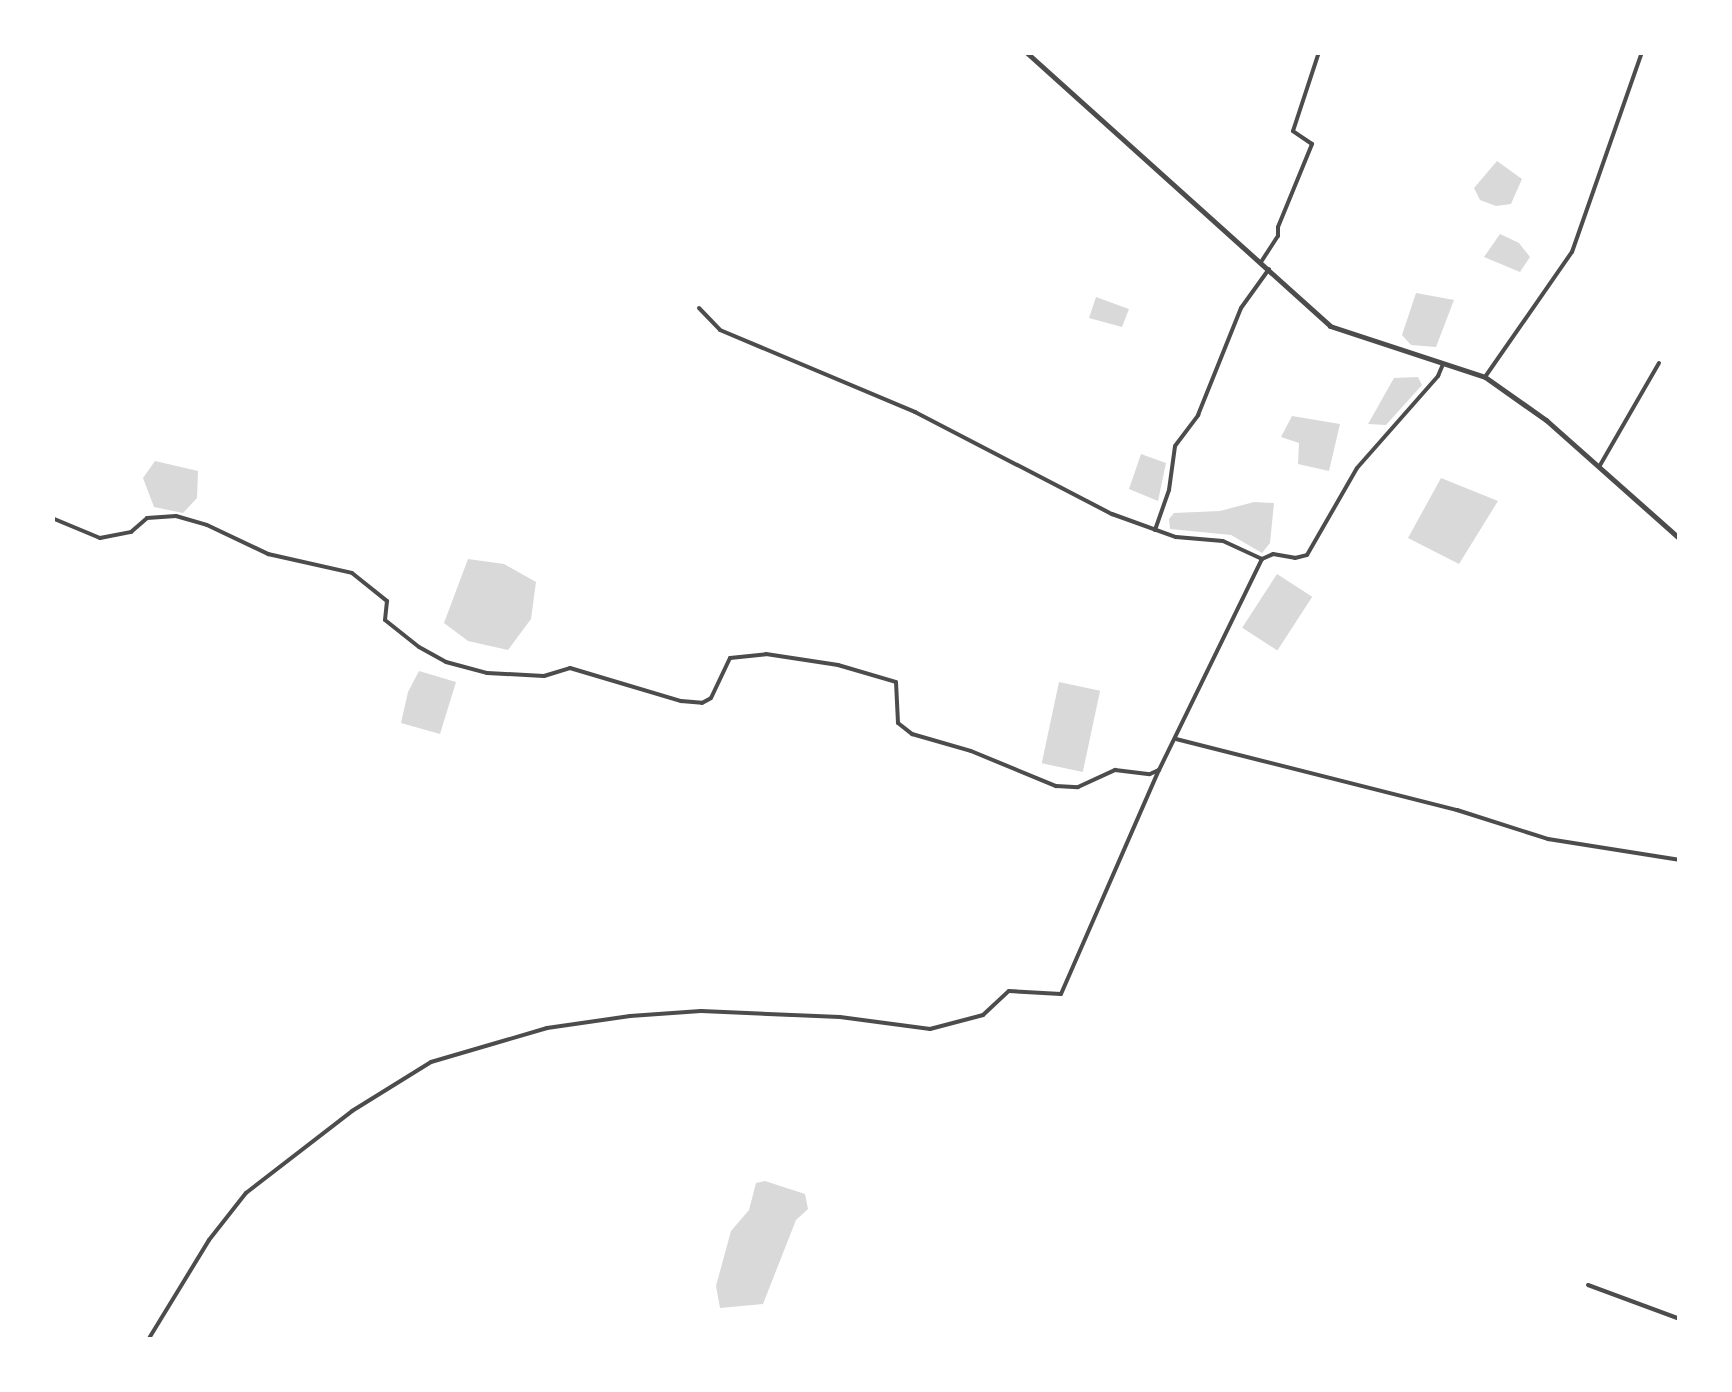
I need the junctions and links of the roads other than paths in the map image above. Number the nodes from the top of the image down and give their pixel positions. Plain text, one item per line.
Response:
1 (1026, 52) edge
2 (1319, 52) edge
3 (1642, 52) edge
4 (1261, 262) junction
5 (1268, 269) junction
6 (699, 308) dead end
7 (1444, 362) junction
8 (1659, 364) dead end
9 (1485, 377) junction
10 (1599, 467) junction
11 (52, 518) edge
12 (1155, 530) junction
13 (1680, 540) edge
14 (1262, 559) junction
15 (1176, 739) junction
16 (1158, 770) junction
17 (1680, 860) edge
18 (1588, 1285) dead end
19 (1680, 1320) edge
20 (148, 1340) edge

1 - 4 street
2 - 4 street
3 - 9 street
4 - 5 street
5 - 7 street
5 - 12 street
6 - 12 street
7 - 9 street
7 - 14 street
8 - 10 street
9 - 10 street
10 - 13 street
11 - 16 street
12 - 14 street
14 - 15 street
15 - 16 street
15 - 17 street
16 - 20 street
18 - 19 street

